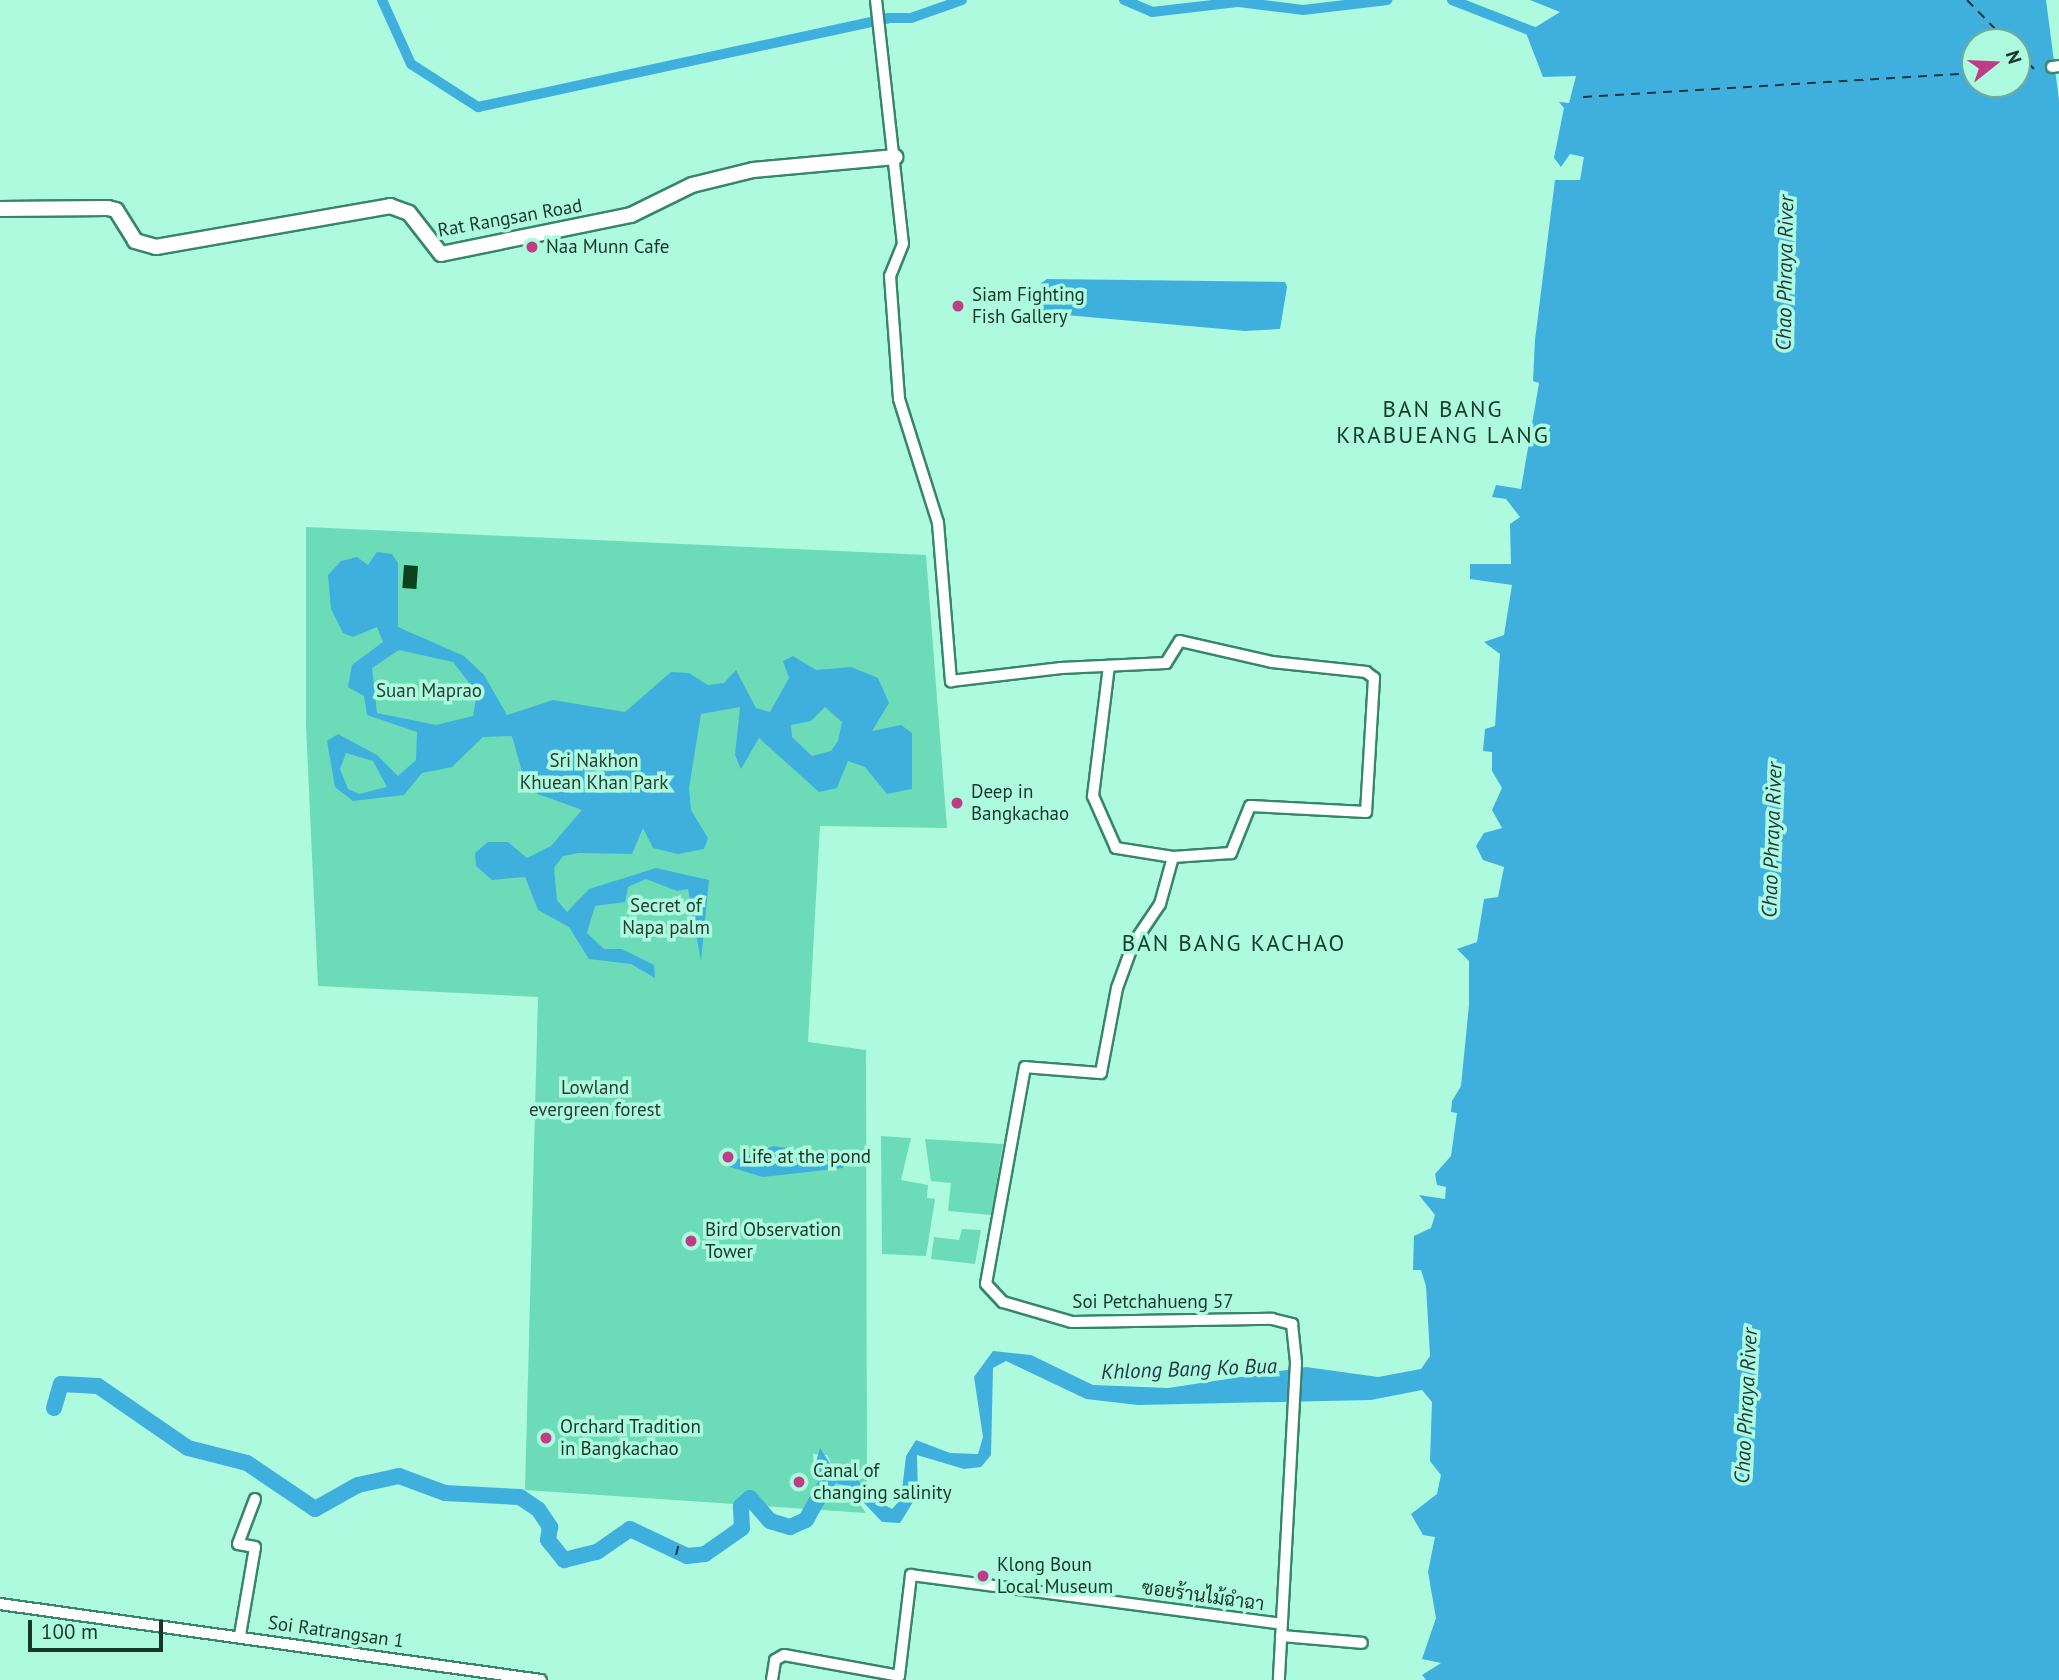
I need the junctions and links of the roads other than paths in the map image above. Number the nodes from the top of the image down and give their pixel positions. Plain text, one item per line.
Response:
1 (876, 2) edge
2 (895, 157) junction
3 (0, 209) edge
4 (1109, 666) junction
5 (1173, 857) junction
6 (255, 1499) dead end
7 (0, 1604) edge
8 (1281, 1624) junction
9 (240, 1635) junction
10 (1281, 1636) junction
11 (1362, 1643) dead end
12 (898, 1678) edge
13 (541, 1680) edge
14 (772, 1680) edge
15 (1279, 1680) edge

1 - 2 street
2 - 3 street, Rat Rangsan Road
2 - 4 street
4 - 5 street
4 - 5 street
5 - 8 street, Soi Petchahueng 57
6 - 9 street
7 - 9 street, Soi Ratrangsan 1
8 - 10 street, Soi Petchahueng 57
8 - 12 street, ซอยร้านไม้ฉำฉา
9 - 13 street, Soi Ratrangsan 1
10 - 11 street
10 - 15 street, Soi Petchahueng 57
12 - 14 street, ซอยร้านไม้ฉำฉา

